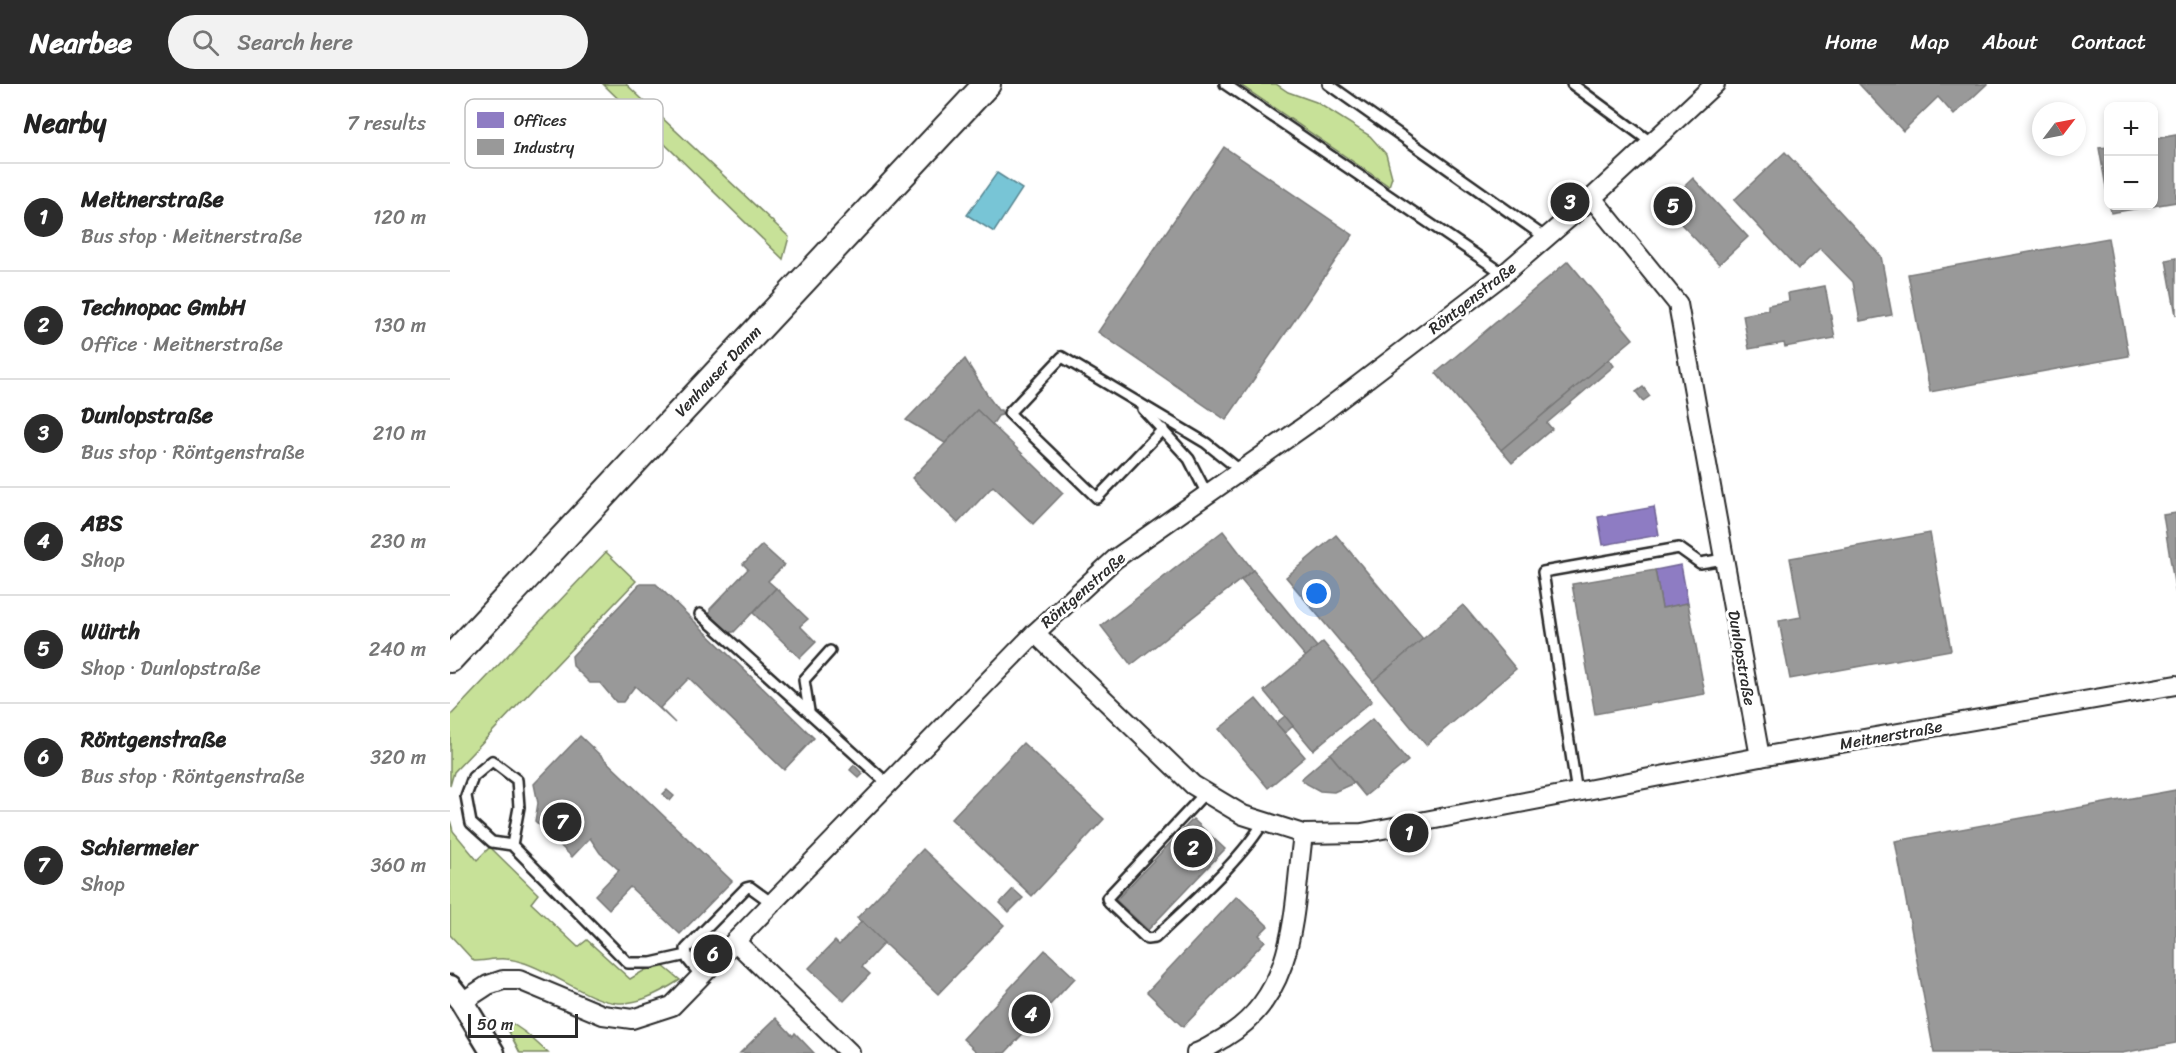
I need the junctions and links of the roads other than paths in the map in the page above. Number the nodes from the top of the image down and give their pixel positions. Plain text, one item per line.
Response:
1 (987, 84) edge
2 (1225, 84) edge
3 (1328, 84) edge
4 (1572, 84) edge
5 (1715, 84) edge
6 (1652, 143) junction
7 (1593, 198) junction
8 (1546, 238) junction
9 (1504, 274) junction
10 (1131, 397) junction
11 (1163, 429) junction
12 (1240, 471) junction
13 (1207, 494) junction
14 (1724, 559) junction
15 (700, 614) dead end
16 (1035, 633) junction
17 (830, 651) dead end
18 (450, 658) edge
19 (2176, 686) edge
20 (809, 711) junction
21 (1760, 757) junction
22 (887, 783) junction
23 (1206, 792) junction
24 (1577, 793) junction
25 (1264, 821) junction
26 (1303, 834) junction
27 (512, 845) junction
28 (772, 903) junction
29 (736, 942) junction
30 (687, 955) junction
31 (701, 976) junction
32 (456, 995) edge
33 (493, 1053) edge
34 (850, 1053) edge
35 (1196, 1053) edge

1 - 18 main road, Venhauser Damm
2 - 9 lane
3 - 8 lane
4 - 6 lane
5 - 6 street, Röntgenstraße
6 - 7 street, Röntgenstraße
7 - 8 street, Röntgenstraße
7 - 14 street, Dunlopstraße
8 - 9 street, Röntgenstraße
9 - 12 street, Röntgenstraße
10 - 11 lane
10 - 11 lane
10 - 12 lane
11 - 13 lane
12 - 13 street, Röntgenstraße
13 - 16 street, Röntgenstraße
14 - 21 street, Dunlopstraße
14 - 24 lane
15 - 20 lane
16 - 22 street, Röntgenstraße
16 - 23 street, Meitnerstraße
17 - 20 lane
19 - 21 street, Meitnerstraße
20 - 22 lane
21 - 24 street, Meitnerstraße
22 - 28 street, Röntgenstraße
23 - 25 street, Meitnerstraße
23 - 25 lane
24 - 26 street, Meitnerstraße
25 - 26 street, Meitnerstraße
26 - 35 street
27 - 27 lane
27 - 30 lane
28 - 29 street, Röntgenstraße
28 - 30 lane
29 - 31 street, Röntgenstraße
29 - 34 street
30 - 31 lane
31 - 32 street, Röntgenstraße
32 - 33 street

